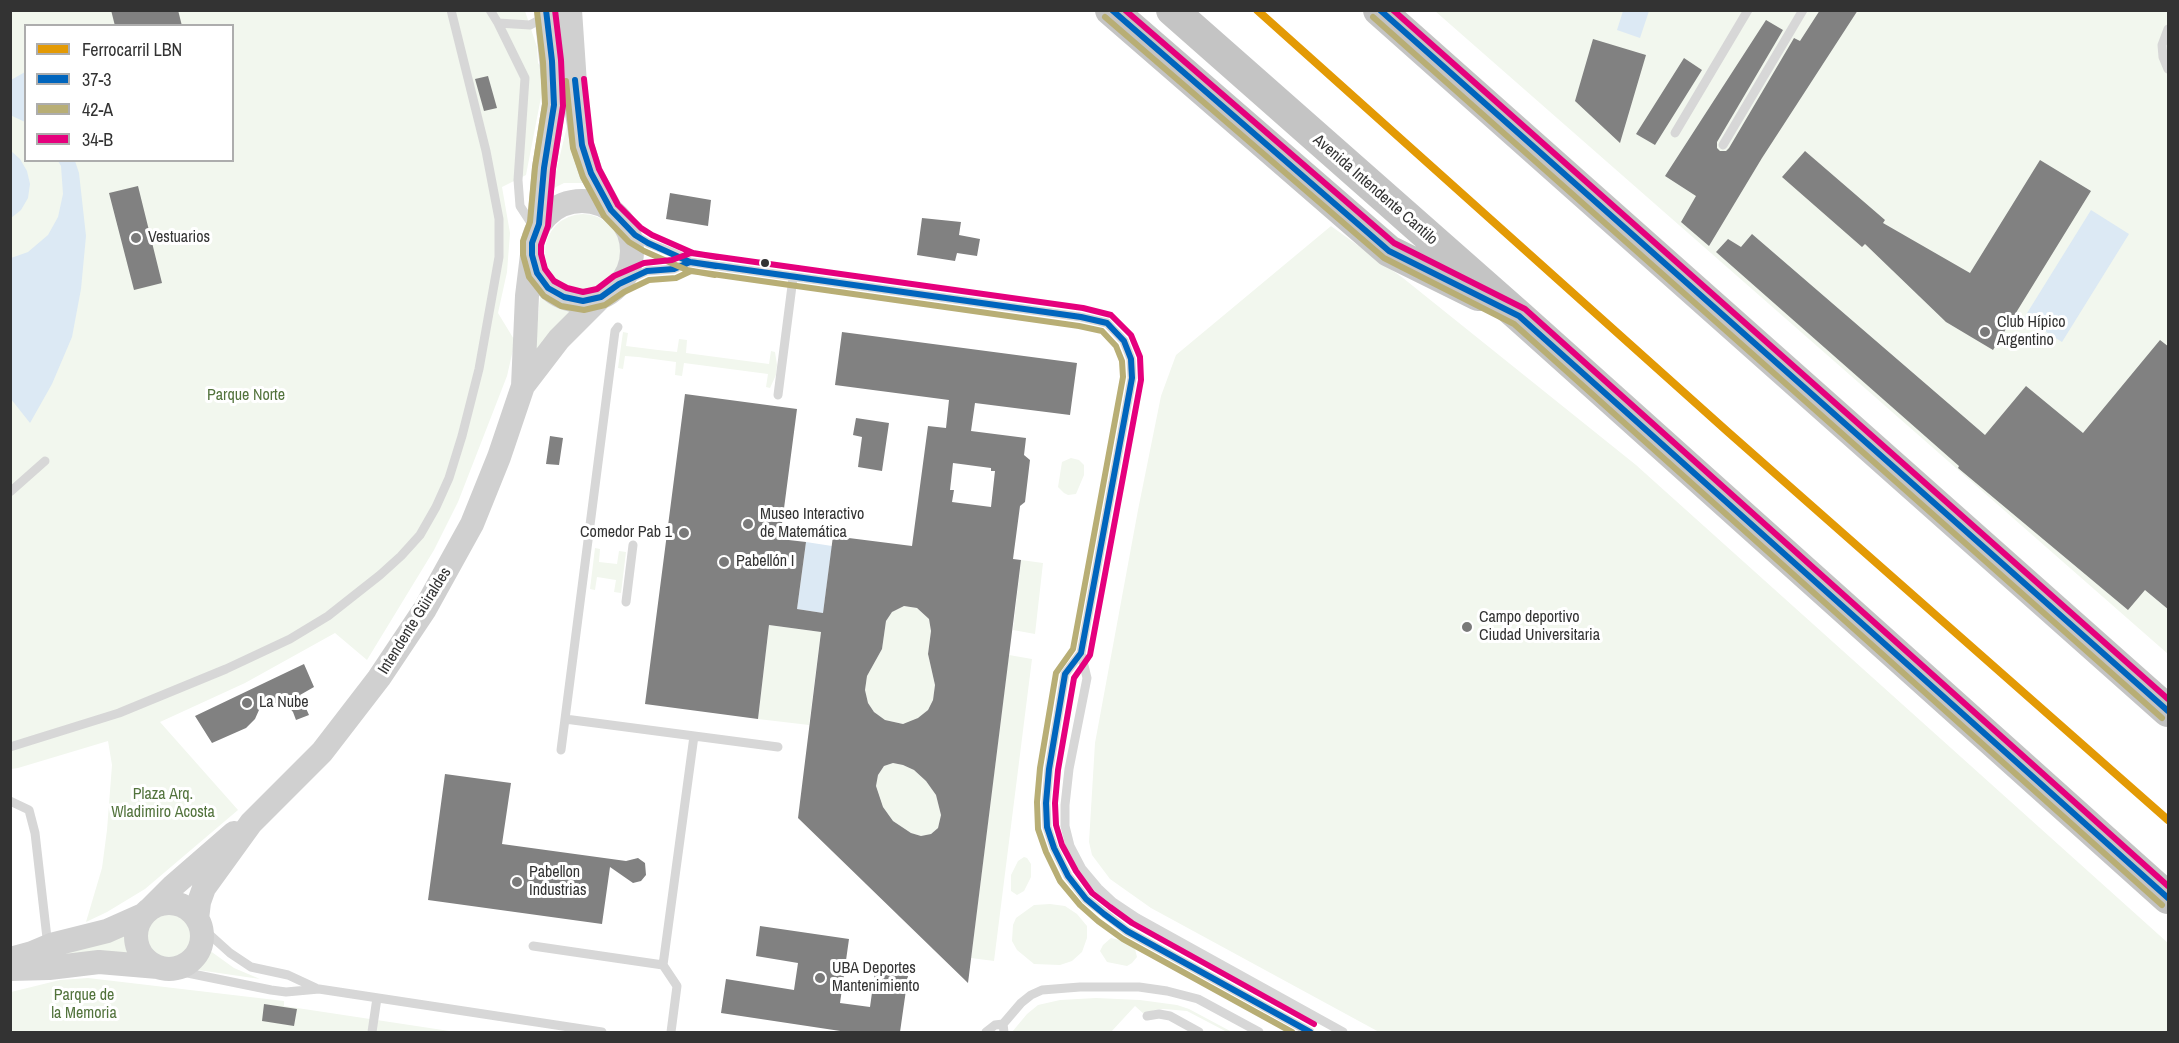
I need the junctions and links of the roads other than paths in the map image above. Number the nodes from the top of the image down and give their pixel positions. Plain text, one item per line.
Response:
1 (451, 10) edge
2 (490, 10) edge
3 (1111, 10) edge
4 (1379, 10) edge
5 (1748, 10) edge
6 (1803, 10) edge
7 (546, 13) edge
8 (1173, 14) edge
9 (571, 18) edge
10 (498, 23) junction
11 (2169, 29) edge
12 (2169, 69) edge
13 (554, 105) junction
14 (1675, 133) dead end
15 (1723, 145) dead end
16 (617, 217) junction
17 (537, 227) junction
18 (532, 255) junction
19 (690, 262) junction
20 (794, 278) junction
21 (610, 291) junction
22 (1519, 316) junction
23 (618, 327) dead end
24 (523, 386) junction
25 (778, 395) dead end
26 (45, 461) dead end
27 (10, 492) edge
28 (633, 545) dead end
29 (626, 602) dead end
30 (1081, 653) junction
31 (2169, 711) edge
32 (565, 719) junction
33 (694, 736) junction
34 (10, 747) edge
35 (778, 747) dead end
36 (561, 750) dead end
37 (10, 801) edge
38 (251, 823) junction
39 (2169, 898) edge
40 (147, 911) junction
41 (199, 923) junction
42 (51, 945) junction
43 (533, 946) dead end
44 (10, 958) edge
45 (663, 965) junction
46 (163, 968) junction
47 (10, 969) edge
48 (319, 989) junction
49 (378, 998) junction
50 (1147, 1016) dead end
51 (1004, 1028) edge
52 (372, 1032) edge
53 (602, 1032) edge
54 (671, 1032) edge
55 (986, 1032) edge
56 (1199, 1032) edge
57 (1259, 1032) edge
58 (1310, 1032) edge
59 (1343, 1032) edge

1 - 34 lane
2 - 10 lane
3 - 22 highway
4 - 31 highway
5 - 14 lane
6 - 15 lane
7 - 10 lane
7 - 13 main road
8 - 22 highway, Avenida Intendente Cantilo
9 - 13 main road
9 - 16 main road
10 - 17 lane
11 - 12 lane
13 - 17 main road
16 - 17 main road
16 - 19 lane
16 - 21 main road
17 - 18 main road
18 - 21 main road
18 - 24 main road, Intendente Güiraldes
19 - 20 lane
19 - 21 lane
20 - 25 lane
20 - 30 lane
21 - 24 main road, Intendente Güiraldes
22 - 39 highway, Avenida Intendente Cantilo
23 - 32 lane
24 - 38 main road, Intendente Güiraldes
26 - 27 lane
28 - 29 lane
30 - 58 lane
30 - 59 lane
32 - 33 lane
32 - 36 lane
33 - 35 lane
33 - 45 lane
37 - 42 lane
38 - 40 main road, Intendente Güiraldes
38 - 41 main road, Intendente Güiraldes
40 - 41 main road
40 - 42 main road, Intendente Güiraldes
40 - 46 main road
41 - 46 main road
41 - 48 lane
42 - 44 main road, Intendente Güiraldes
43 - 45 lane
45 - 54 lane
46 - 47 main road
46 - 48 lane
48 - 49 lane
49 - 52 lane
49 - 53 lane
50 - 56 lane
51 - 55 lane
51 - 57 lane

